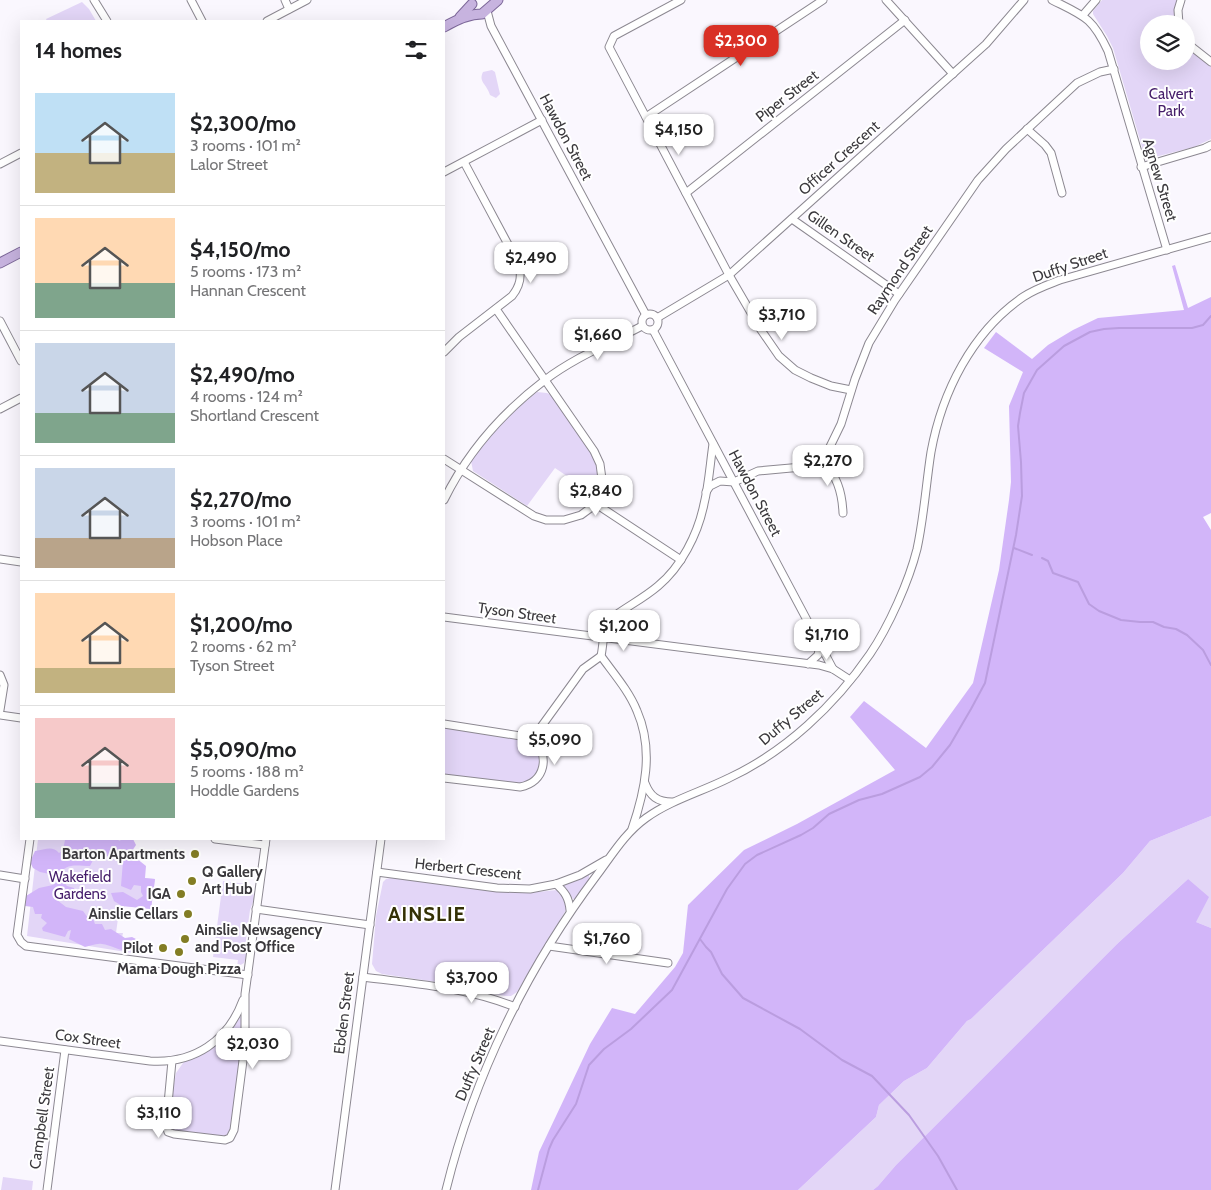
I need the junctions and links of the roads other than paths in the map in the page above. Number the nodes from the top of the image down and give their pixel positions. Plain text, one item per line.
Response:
1 (94, 0) edge
2 (191, 0) edge
3 (285, 0) edge
4 (307, 0) edge
5 (498, 0) edge
6 (681, 0) edge
7 (823, 0) edge
8 (886, 0) edge
9 (1024, 0) edge
10 (1052, 0) edge
11 (1096, 0) edge
12 (1181, 0) edge
13 (479, 6) edge
14 (289, 9) junction
15 (1083, 15) junction
16 (1178, 15) edge
17 (107, 20) edge
18 (201, 20) edge
19 (269, 20) edge
20 (905, 20) junction
21 (445, 26) edge
22 (1195, 49) edge
23 (1211, 62) edge
24 (1114, 69) junction
25 (953, 74) junction
26 (646, 117) junction
27 (542, 120) junction
28 (1027, 129) junction
29 (1211, 145) edge
30 (20, 154) edge
31 (464, 162) junction
32 (0, 164) edge
33 (1141, 166) junction
34 (445, 172) edge
35 (686, 193) junction
36 (1062, 193) dead end
37 (792, 219) junction
38 (1211, 237) edge
39 (1167, 250) junction
40 (20, 253) edge
41 (0, 263) edge
42 (729, 275) junction
43 (899, 294) junction
44 (496, 309) junction
45 (646, 315) junction
46 (657, 318) junction
47 (0, 321) edge
48 (642, 326) junction
49 (653, 330) junction
50 (445, 351) edge
51 (20, 360) edge
52 (545, 380) junction
53 (851, 390) junction
54 (20, 399) edge
55 (0, 409) edge
56 (713, 444) junction
57 (824, 459) junction
58 (445, 460) edge
59 (459, 468) junction
60 (734, 482) junction
61 (706, 492) junction
62 (445, 498) edge
63 (596, 504) junction
64 (843, 512) dead end
65 (0, 559) edge
66 (681, 560) junction
67 (20, 562) edge
68 (445, 617) edge
69 (604, 639) junction
70 (820, 645) junction
71 (601, 656) junction
72 (808, 664) junction
73 (833, 669) junction
74 (0, 675) edge
75 (850, 680) junction
76 (0, 710) edge
77 (0, 715) edge
78 (20, 718) edge
79 (445, 724) edge
80 (533, 738) junction
81 (445, 778) edge
82 (645, 782) junction
83 (672, 802) junction
84 (632, 829) junction
85 (30, 840) edge
86 (232, 840) edge
87 (381, 840) edge
88 (265, 842) edge
89 (609, 859) junction
90 (377, 872) junction
91 (0, 875) edge
92 (25, 878) junction
93 (556, 884) junction
94 (256, 909) junction
95 (570, 911) junction
96 (370, 925) junction
97 (549, 946) junction
98 (668, 963) dead end
99 (248, 975) junction
100 (363, 977) junction
101 (245, 994) junction
102 (515, 1007) junction
103 (223, 1033) junction
104 (0, 1041) edge
105 (245, 1044) junction
106 (65, 1050) junction
107 (172, 1061) junction
108 (47, 1190) edge
109 (335, 1190) edge
110 (446, 1190) edge

1 - 17 street
2 - 18 street
3 - 14 street
4 - 14 street
5 - 13 main road
6 - 26 street
7 - 26 street
8 - 20 street
9 - 25 street, Officer Crescent
10 - 15 street, Agnew Street
11 - 15 street
12 - 16 street
13 - 21 main road
13 - 27 street, Hawdon Street
14 - 19 street
15 - 24 street, Agnew Street
20 - 25 street
20 - 35 street, Piper Street
22 - 23 street
24 - 28 street, Raymond Street
24 - 33 street, Agnew Street
25 - 37 street, Officer Crescent
26 - 35 street
27 - 31 street
27 - 45 street, Hawdon Street
28 - 36 street
28 - 43 street, Raymond Street
29 - 33 street
30 - 32 street
31 - 34 street
31 - 44 street
33 - 39 street, Agnew Street
35 - 42 street
37 - 42 street, Officer Crescent
37 - 43 street, Gillen Street
38 - 39 street, Duffy Street
39 - 75 street, Duffy Street
40 - 41 main road
42 - 46 street, Officer Crescent
42 - 53 street
43 - 53 street, Raymond Street
44 - 50 street
44 - 52 street
45 - 46 street
45 - 48 street
46 - 49 street
47 - 51 street
48 - 49 street
48 - 52 street
49 - 56 street, Hawdon Street
52 - 59 street
52 - 63 street
53 - 57 street, Raymond Street
54 - 55 street
56 - 60 street, Hawdon Street
56 - 61 street
57 - 60 street
57 - 64 street
58 - 59 street
59 - 62 street
59 - 63 street
60 - 61 street
60 - 70 street, Hawdon Street
61 - 66 street
63 - 66 street
65 - 67 street
66 - 69 street
68 - 69 street, Tyson Street
69 - 71 street
69 - 72 street, Tyson Street
70 - 72 street
70 - 73 street, Hawdon Street
71 - 80 street
71 - 82 street
72 - 73 street, Tyson Street
73 - 75 street, Tyson Street
74 - 76 street
75 - 83 street, Duffy Street
77 - 78 street
79 - 80 street
80 - 81 street
82 - 83 street
82 - 84 street
83 - 84 street, Duffy Street
84 - 89 street, Duffy Street
85 - 92 street
86 - 88 street
87 - 90 street, Ebden Street
88 - 94 street
89 - 93 street, Herbert Crescent
89 - 95 street, Duffy Street
90 - 93 street, Herbert Crescent
90 - 96 street, Ebden Street
91 - 92 street
92 - 99 street
93 - 95 street
94 - 96 street
94 - 99 street
95 - 97 street, Duffy Street
96 - 100 street, Ebden Street
97 - 98 street
97 - 102 street, Duffy Street
99 - 101 street
100 - 102 street
100 - 109 street, Ebden Street
101 - 103 street, Cox Street
101 - 105 street
102 - 110 street, Duffy Street
103 - 105 street
103 - 107 street, Cox Street
104 - 106 street, Cox Street
105 - 107 street
106 - 107 street, Cox Street
106 - 108 street, Campbell Street

